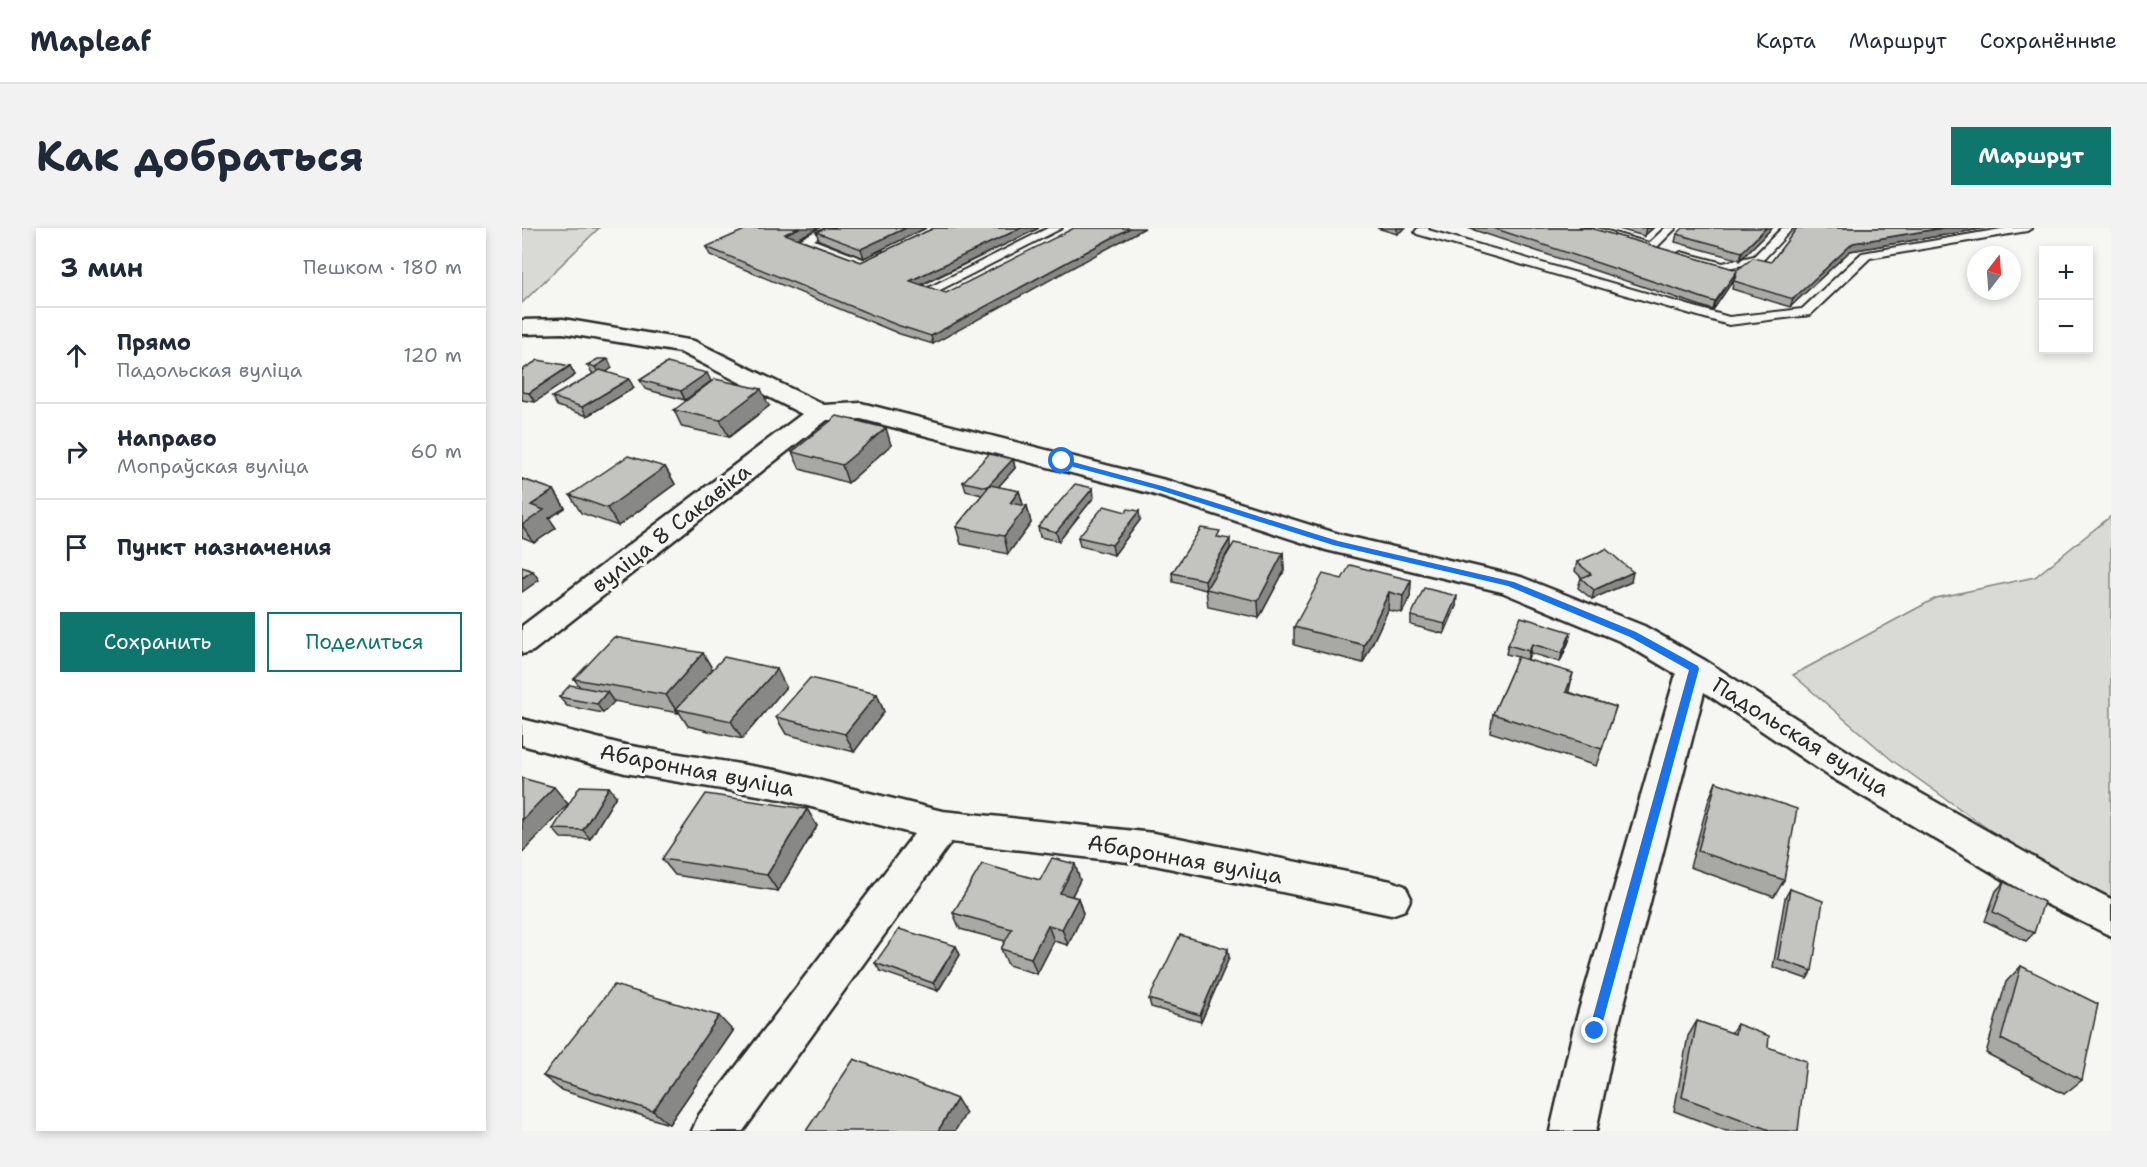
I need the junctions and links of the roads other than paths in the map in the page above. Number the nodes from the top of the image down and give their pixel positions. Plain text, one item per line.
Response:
1 (830, 228) edge
2 (1057, 228) edge
3 (1424, 228) edge
4 (1585, 228) edge
5 (1671, 228) edge
6 (1788, 228) edge
7 (2027, 228) edge
8 (895, 248) edge
9 (1661, 249) junction
10 (934, 288) edge
11 (563, 326) junction
12 (522, 327) edge
13 (522, 351) edge
14 (820, 413) junction
15 (522, 643) edge
16 (1694, 669) junction
17 (522, 732) edge
18 (942, 825) junction
19 (1391, 898) dead end
20 (2111, 918) edge
21 (715, 1131) edge
22 (1573, 1131) edge

1 - 8 lane
2 - 10 lane
3 - 7 lane
4 - 9 lane
5 - 9 lane
6 - 9 lane
11 - 12 street
11 - 13 street
11 - 14 street
14 - 15 street, вуліца 8 Сакавіка
14 - 16 street, Падольская вуліца
16 - 20 street, Падольская вуліца
16 - 22 street
17 - 18 street, Абаронная вуліца
18 - 19 street, Абаронная вуліца
18 - 21 street

